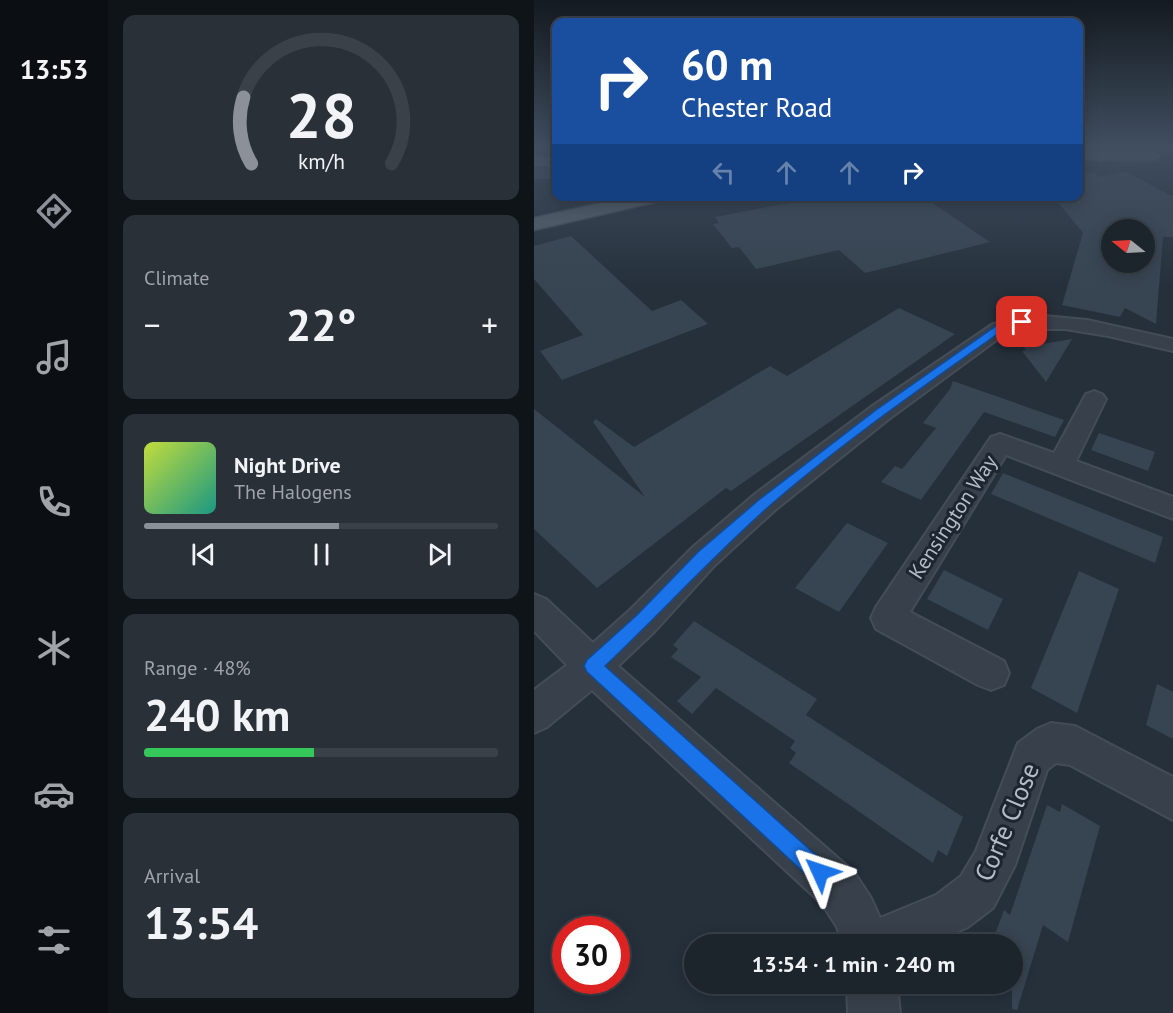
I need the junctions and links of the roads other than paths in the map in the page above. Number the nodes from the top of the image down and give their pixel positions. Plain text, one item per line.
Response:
1 (636, 201) edge
2 (534, 224) edge
3 (1173, 345) edge
4 (1094, 399) dead end
5 (1061, 465) junction
6 (1173, 508) edge
7 (534, 609) edge
8 (593, 666) junction
9 (991, 673) dead end
10 (534, 714) edge
11 (1173, 799) edge
12 (863, 934) edge
13 (899, 934) edge
14 (873, 994) edge
15 (874, 1013) edge

1 - 2 main road
3 - 8 street
4 - 5 street
5 - 6 street, Kensington Way
5 - 9 street, Kensington Way
7 - 8 street
8 - 10 street
8 - 12 street
11 - 13 street, Corfe Close
14 - 15 street

